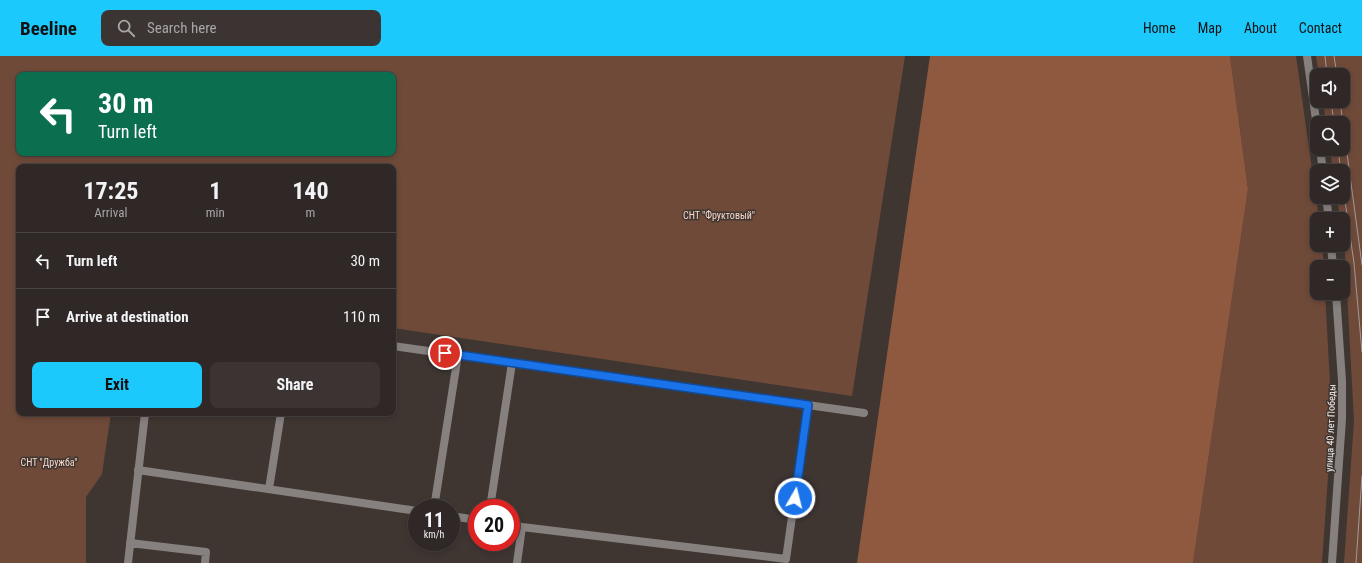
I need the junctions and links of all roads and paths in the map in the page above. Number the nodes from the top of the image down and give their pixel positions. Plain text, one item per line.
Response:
1 (1307, 56) edge
2 (1315, 116) edge
3 (1336, 300) edge
4 (396, 346) edge
5 (458, 355) junction
6 (512, 363) junction
7 (808, 405) junction
8 (864, 413) dead end
9 (145, 416) edge
10 (281, 416) edge
11 (138, 470) junction
12 (269, 489) junction
13 (435, 499) edge
14 (491, 499) edge
15 (408, 510) edge
16 (522, 527) joint
17 (130, 543) junction
18 (128, 563) edge
19 (205, 563) edge
20 (517, 563) edge
21 (1332, 563) edge

1 - 2 street
3 - 21 street, улица 40 лет Победы
4 - 5 street
5 - 6 street
5 - 13 street
6 - 7 street
6 - 14 street
7 - 8 street
7 - 16 street
9 - 11 street
10 - 12 street
11 - 12 street
11 - 17 street
12 - 15 street
16 - 20 street
17 - 18 street
17 - 19 street

